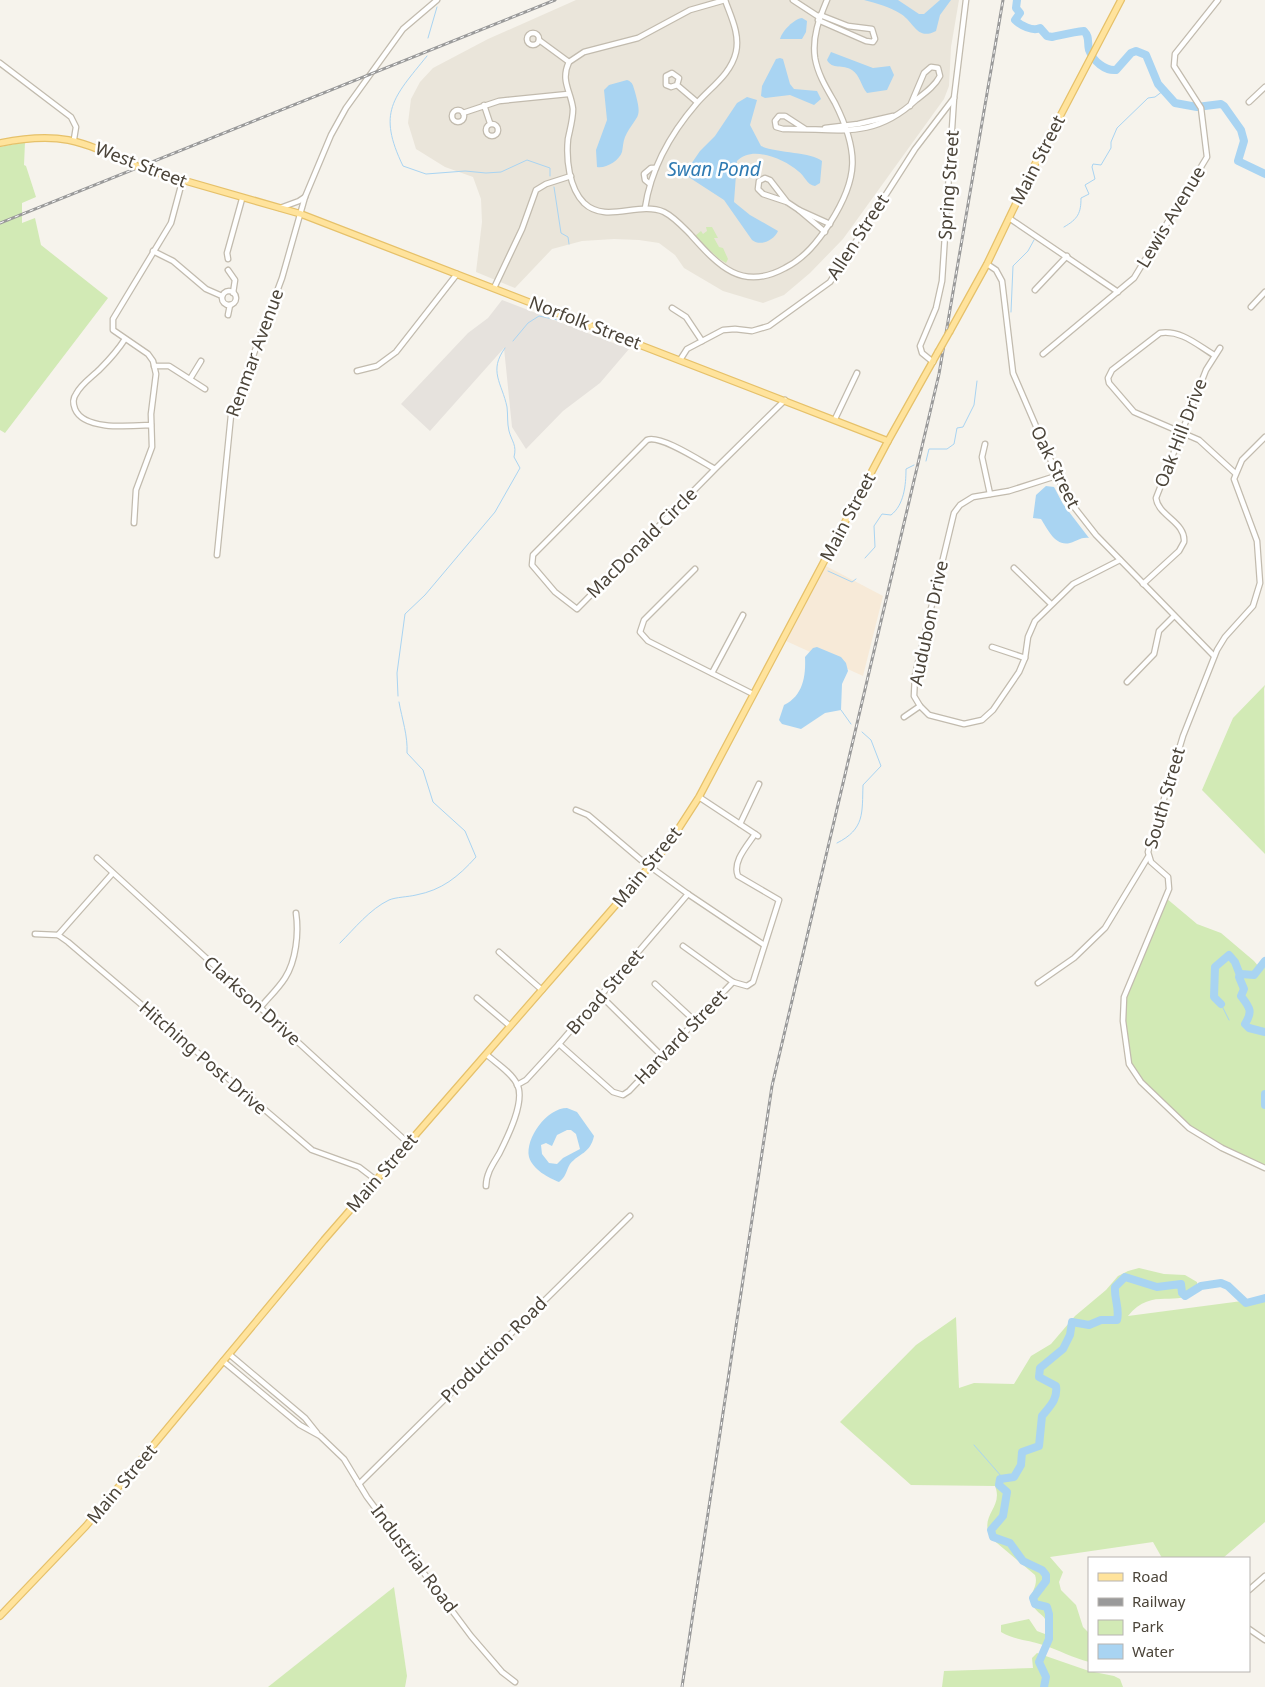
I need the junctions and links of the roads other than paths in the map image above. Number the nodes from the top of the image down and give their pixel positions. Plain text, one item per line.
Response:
1 (437, 0) edge
2 (725, 0) edge
3 (793, 0) edge
4 (827, 0) edge
5 (966, 0) edge
6 (1121, 0) edge
7 (1218, 0) edge
8 (819, 17) junction
9 (847, 29) junction
10 (539, 40) dead end
11 (569, 62) junction
12 (0, 63) edge
13 (677, 85) dead end
14 (1265, 87) edge
15 (568, 94) junction
16 (954, 98) junction
17 (697, 102) junction
18 (1249, 102) dead end
19 (484, 105) junction
20 (910, 106) junction
21 (463, 113) dead end
22 (897, 115) junction
23 (490, 123) dead end
24 (845, 126) junction
25 (805, 129) junction
26 (816, 129) junction
27 (847, 132) junction
28 (74, 140) junction
29 (0, 143) edge
30 (656, 168) junction
31 (570, 176) junction
32 (182, 182) junction
33 (650, 184) junction
34 (305, 196) junction
35 (242, 198) junction
36 (787, 202) junction
37 (280, 208) junction
38 (645, 208) junction
39 (799, 210) junction
40 (301, 214) junction
41 (1009, 218) junction
42 (830, 224) junction
43 (825, 232) junction
44 (153, 251) junction
45 (1067, 256) junction
46 (228, 259) dead end
47 (987, 264) junction
48 (228, 270) dead end
49 (457, 274) junction
50 (494, 288) junction
51 (1035, 290) dead end
52 (1118, 292) junction
53 (1265, 292) edge
54 (233, 293) junction
55 (222, 296) junction
56 (230, 305) junction
57 (1251, 307) dead end
58 (672, 308) dead end
59 (228, 315) dead end
60 (125, 339) junction
61 (702, 341) junction
62 (1220, 348) dead end
63 (1043, 354) dead end
64 (1214, 355) junction
65 (680, 360) junction
66 (201, 361) dead end
67 (933, 362) junction
68 (154, 366) junction
69 (356, 371) dead end
70 (857, 372) dead end
71 (190, 379) junction
72 (205, 389) dead end
73 (785, 400) junction
74 (836, 419) junction
75 (151, 425) junction
76 (1181, 432) junction
77 (1265, 436) edge
78 (888, 442) junction
79 (985, 444) dead end
80 (716, 469) junction
81 (1235, 473) junction
82 (1056, 476) junction
83 (990, 494) junction
84 (134, 523) dead end
85 (217, 555) dead end
86 (1120, 560) junction
87 (1014, 568) dead end
88 (695, 569) dead end
89 (1143, 584) junction
90 (1051, 604) junction
91 (742, 615) dead end
92 (1174, 616) junction
93 (992, 648) dead end
94 (1214, 656) junction
95 (1025, 658) junction
96 (712, 673) junction
97 (1126, 682) dead end
98 (753, 694) junction
99 (920, 706) junction
100 (904, 718) dead end
101 (759, 784) dead end
102 (699, 797) junction
103 (576, 810) dead end
104 (740, 824) junction
105 (1148, 857) junction
106 (97, 858) dead end
107 (650, 867) junction
108 (112, 874) junction
109 (688, 894) junction
110 (296, 913) dead end
111 (35, 934) dead end
112 (58, 935) junction
113 (764, 945) junction
114 (683, 946) dead end
115 (499, 952) dead end
116 (733, 982) junction
117 (1038, 983) dead end
118 (655, 984) dead end
119 (542, 990) junction
120 (601, 996) junction
121 (477, 998) dead end
122 (260, 1008) junction
123 (696, 1022) junction
124 (510, 1026) junction
125 (559, 1044) junction
126 (486, 1054) junction
127 (663, 1057) junction
128 (517, 1085) junction
129 (408, 1143) junction
130 (1265, 1168) edge
131 (376, 1180) junction
132 (486, 1186) dead end
133 (630, 1216) dead end
134 (229, 1354) junction
135 (223, 1361) junction
136 (317, 1433) junction
137 (359, 1484) junction
138 (1265, 1576) edge
139 (1250, 1589) edge
140 (0, 1616) edge
141 (1250, 1630) edge
142 (1265, 1640) edge
143 (515, 1682) dead end

1 - 34 street
2 - 11 street
2 - 17 street
3 - 8 street
4 - 8 street
5 - 16 street, Spring Street
6 - 41 main road, Main Street
7 - 52 street, Lewis Avenue
8 - 9 street
8 - 24 street
9 - 9 street
10 - 11 street
11 - 15 street
12 - 28 street
13 - 17 street
14 - 18 street
15 - 19 street
15 - 31 street
16 - 61 street, Allen Street
16 - 67 street, Spring Street
17 - 30 street
19 - 21 street
19 - 23 street
20 - 20 street
20 - 22 street
22 - 24 street
22 - 27 street
24 - 26 street
24 - 27 street
25 - 25 street
25 - 26 street
26 - 27 street
27 - 42 street
28 - 29 main road, West Street
28 - 32 main road, West Street, bridge
30 - 33 street
30 - 33 street
31 - 38 street
31 - 50 street
32 - 35 main road, West Street
32 - 44 street
33 - 38 street
34 - 37 street
34 - 40 street
35 - 37 main road, West Street
35 - 46 street
36 - 36 street
36 - 39 street
37 - 40 main road, Norfolk Street
38 - 43 street
39 - 42 street
39 - 43 street
40 - 49 main road, Norfolk Street
40 - 85 street, Renmar Avenue
41 - 45 street
41 - 47 main road, Main Street
42 - 43 street
44 - 55 street
44 - 60 street
45 - 51 street
45 - 52 street
47 - 67 main road, Main Street, bridge
47 - 82 street, Oak Street
48 - 54 street
49 - 50 main road, Norfolk Street
49 - 69 street
50 - 65 main road, Norfolk Street
52 - 63 street, Lewis Avenue
53 - 57 street
54 - 55 street
54 - 56 street
55 - 56 street
56 - 59 street
58 - 61 street
60 - 68 street
60 - 75 street
61 - 65 street, Allen Street
62 - 64 street, Oak Hill Drive
64 - 76 street, Oak Hill Drive
64 - 76 street
65 - 73 main road, Norfolk Street
66 - 71 street
67 - 78 main road, Main Street
68 - 71 street
68 - 75 street
70 - 74 street
71 - 72 street
73 - 74 main road, Norfolk Street
73 - 80 street, MacDonald Circle
74 - 78 main road, Norfolk Street
75 - 84 street
76 - 81 street
76 - 89 street, Oak Hill Drive
77 - 81 street
78 - 98 main road, Main Street
79 - 83 street
80 - 80 street, MacDonald Circle
81 - 94 street, South Street
82 - 83 street, Audubon Drive
82 - 86 street, Oak Street
83 - 99 street, Audubon Drive
86 - 89 street, Oak Street
86 - 90 street, Audubon Drive
87 - 90 street
88 - 96 street
89 - 92 street, Oak Street
90 - 95 street, Audubon Drive
91 - 96 street
92 - 94 street, Oak Street
92 - 97 street
93 - 95 street
94 - 105 street, South Street
95 - 99 street, Audubon Drive
96 - 98 street
98 - 102 main road, Main Street
99 - 100 street
101 - 104 street
102 - 104 street
102 - 107 main road, Main Street
103 - 107 street
104 - 113 street
105 - 117 street
105 - 130 street, South Street
106 - 108 street, Clarkson Drive
107 - 109 street
107 - 119 main road, Main Street
108 - 112 street
108 - 122 street, Clarkson Drive
109 - 113 street
109 - 120 street, Broad Street
110 - 122 street
111 - 112 street
112 - 131 street, Hitching Post Drive
113 - 116 street
114 - 116 street
115 - 119 street
116 - 123 street, Harvard Street
118 - 123 street
119 - 124 main road, Main Street
120 - 125 street, Broad Street
120 - 127 street
121 - 124 street
122 - 129 street, Clarkson Drive
123 - 127 street, Harvard Street
124 - 126 main road, Main Street
125 - 127 street, Harvard Street
125 - 128 street, Broad Street
126 - 128 street
126 - 129 main road, Main Street
128 - 132 street
129 - 131 main road, Main Street
131 - 134 main road, Main Street
133 - 137 street, Production Road
134 - 135 main road, Main Street
134 - 136 street, Industrial Road
135 - 136 street, Industrial Road
135 - 140 main road, Main Street
136 - 137 street, Industrial Road
137 - 143 street, Industrial Road
138 - 139 street
141 - 142 street

